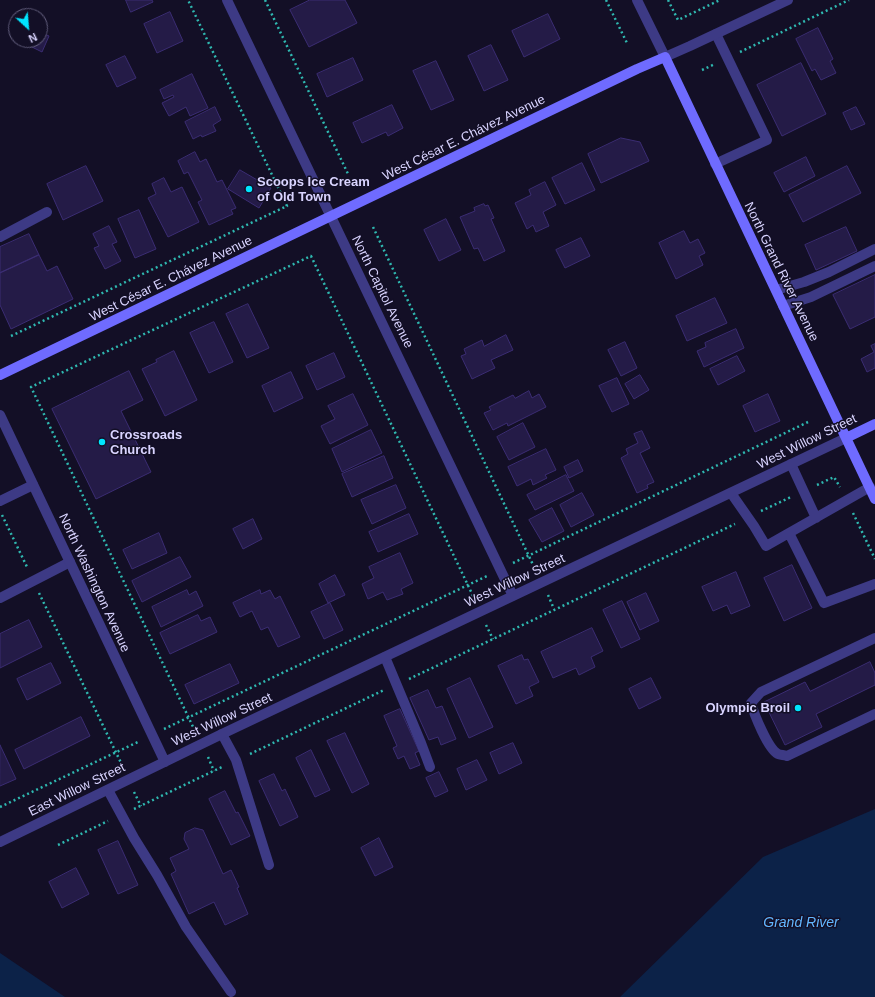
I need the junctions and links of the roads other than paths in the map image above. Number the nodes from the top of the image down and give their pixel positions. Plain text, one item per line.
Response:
1 (227, 0) edge
2 (637, 0) edge
3 (788, 0) edge
4 (716, 34) junction
5 (664, 58) junction
6 (715, 164) junction
7 (47, 212) dead end
8 (331, 216) junction
9 (0, 237) edge
10 (875, 249) edge
11 (875, 266) edge
12 (776, 290) junction
13 (783, 306) junction
14 (0, 375) edge
15 (0, 415) edge
16 (875, 424) edge
17 (846, 438) junction
18 (791, 464) junction
19 (33, 485) junction
20 (870, 487) junction
21 (731, 493) junction
22 (875, 498) edge
23 (0, 501) edge
24 (816, 518) junction
25 (789, 533) junction
26 (70, 562) junction
27 (875, 584) edge
28 (513, 596) junction
29 (0, 598) edge
30 (875, 638) edge
31 (385, 657) junction
32 (875, 714) edge
33 (222, 734) junction
34 (165, 762) junction
35 (430, 766) dead end
36 (108, 790) junction
37 (0, 842) edge
38 (269, 865) dead end
39 (231, 992) dead end

1 - 8 street, North Capitol Avenue
2 - 5 street
3 - 4 street, West César E. Chávez Avenue
4 - 5 street, West César E. Chávez Avenue
4 - 6 street
5 - 6 street, North Grand River Avenue
5 - 8 street, West César E. Chávez Avenue
6 - 12 street, North Grand River Avenue
7 - 9 street
8 - 14 street, West César E. Chávez Avenue
8 - 28 street, North Capitol Avenue
10 - 12 street
11 - 13 street
12 - 13 street, North Grand River Avenue
13 - 17 street, North Grand River Avenue
15 - 19 street, North Washington Avenue
16 - 17 street, West Willow Street
17 - 18 street, West Willow Street
17 - 20 street, North Grand River Avenue
18 - 21 street, West Willow Street
18 - 24 street
19 - 23 street
19 - 26 street, North Washington Avenue
20 - 22 street, North Grand River Avenue
20 - 24 street
21 - 25 street
21 - 28 street, West Willow Street
24 - 25 street
25 - 27 street
26 - 29 street
26 - 34 street, North Washington Avenue
28 - 31 street, West Willow Street
30 - 32 street
31 - 33 street, West Willow Street
31 - 35 street
33 - 34 street, West Willow Street
33 - 38 street
34 - 36 street, East Willow Street
36 - 37 street, East Willow Street
36 - 39 street

